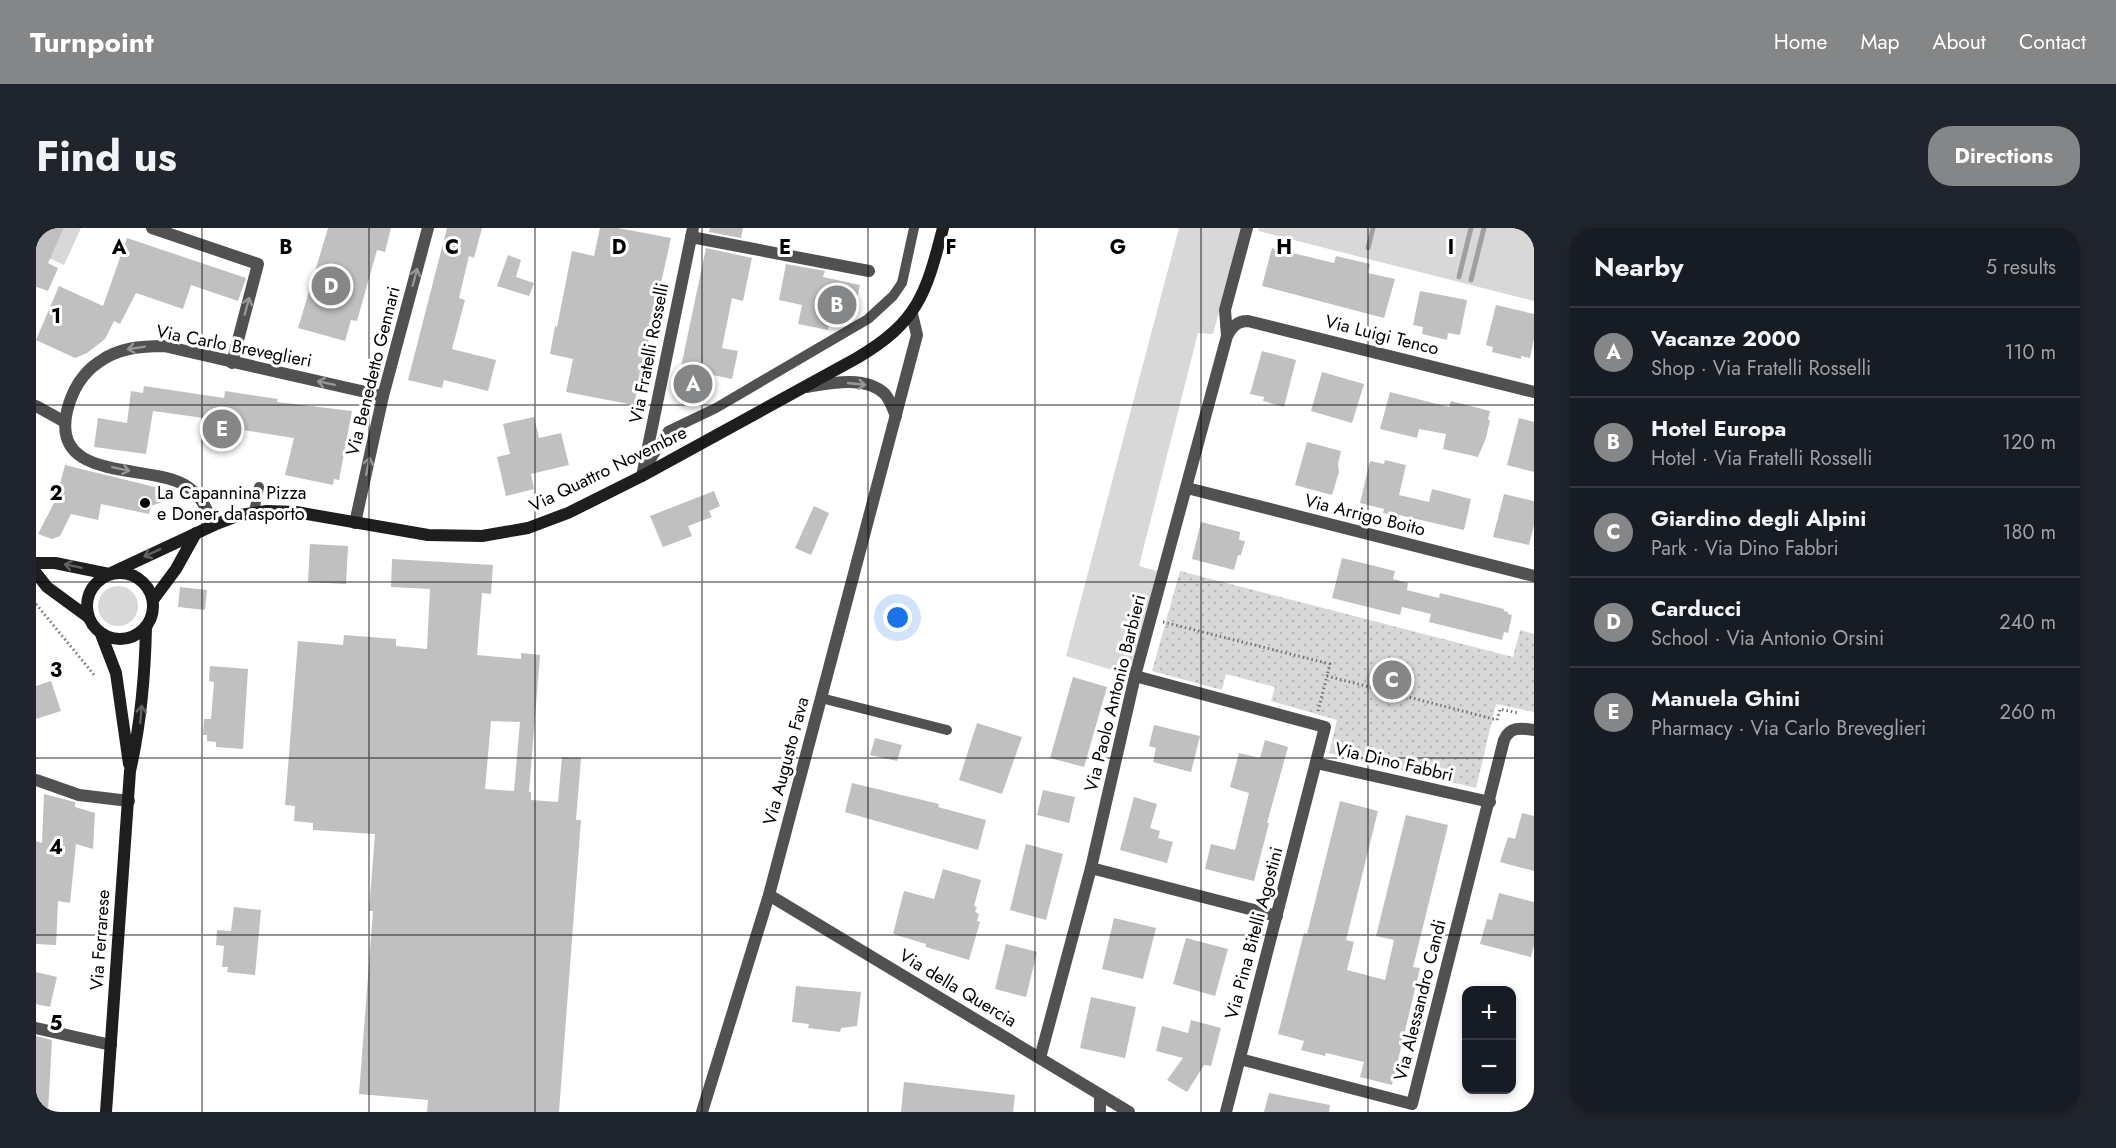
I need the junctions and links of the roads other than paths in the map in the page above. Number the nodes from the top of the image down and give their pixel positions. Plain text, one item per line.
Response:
1 (152, 228) edge
2 (428, 228) edge
3 (914, 228) edge
4 (943, 228) edge
5 (1247, 228) edge
6 (692, 232) edge
7 (869, 272) dead end
8 (912, 314) junction
9 (1227, 336) junction
10 (232, 363) junction
11 (802, 388) junction
12 (1534, 392) edge
13 (383, 396) junction
14 (36, 406) edge
15 (896, 416) junction
16 (65, 422) junction
17 (642, 476) junction
18 (258, 487) dead end
19 (1187, 488) junction
20 (254, 512) junction
21 (355, 523) junction
22 (214, 525) junction
23 (196, 533) junction
24 (36, 563) edge
25 (36, 573) edge
26 (109, 574) junction
27 (1534, 576) edge
28 (153, 600) junction
29 (88, 617) junction
30 (146, 627) junction
31 (101, 634) junction
32 (1135, 676) junction
33 (821, 698) junction
34 (947, 730) dead end
35 (1534, 730) edge
36 (1316, 763) junction
37 (130, 771) junction
38 (36, 780) edge
39 (129, 801) junction
40 (1490, 802) junction
41 (1091, 868) junction
42 (769, 895) junction
43 (1277, 916) junction
44 (36, 1028) edge
45 (111, 1045) junction
46 (1040, 1058) junction
47 (1240, 1059) junction
48 (1100, 1095) junction
49 (106, 1112) edge
50 (702, 1112) edge
51 (1100, 1112) edge
52 (1129, 1112) edge
53 (1226, 1112) edge

10 -> 1 street
13 -> 2 street, Via Benedetto Gennari
3 - 17 lane
4 - 8 main road, Via Quattro Novembre
5 - 9 street, Via Paolo Antonio Barbieri
6 - 7 street, Via Fratelli Rosselli
6 - 17 street, Via Fratelli Rosselli
8 - 11 main road, Via Quattro Novembre
8 - 15 street, Via Augusto Fava
9 - 12 street, Via Luigi Tenco
9 - 19 street, Via Paolo Antonio Barbieri
13 -> 10 street, Via Carlo Breveglieri
10 -> 16 street, Via Carlo Breveglieri
11 -> 15 street
11 - 17 main road, Via Quattro Novembre
21 -> 13 street, Via Benedetto Gennari
14 - 16 street
15 - 33 street, Via Augusto Fava
16 -> 22 street
17 - 21 main road, Via Quattro Novembre
18 - 20 lane
19 - 27 street, Via Arrigo Boito
19 - 32 street, Via Paolo Antonio Barbieri
20 - 21 main road, Via Quattro Novembre
20 - 22 main road, Via Quattro Novembre
22 - 23 main road, Via Quattro Novembre
23 -> 26 main road, Via Quattro Novembre
23 - 28 main road
26 -> 24 main road
25 - 29 main road
26 - 28 main road
26 - 29 main road, Via Quattro Novembre
28 - 30 main road
29 - 31 main road
30 - 31 main road
37 -> 30 main road, Via Ferrarese
31 - 37 main road, Via Ferrarese
32 - 36 street, Via Dino Fabbri
32 - 41 street, Via Paolo Antonio Barbieri
33 - 34 lane
33 - 42 street, Via Augusto Fava
35 - 40 street
36 - 40 street, Via Dino Fabbri
36 - 43 street, Via Pina Bitelli Agostini
37 - 39 main road, Via Ferrarese
38 - 39 street
39 - 45 main road, Via Ferrarese
40 - 47 street, Via Alessandro Candi
41 - 43 street
41 - 46 street, Via Paolo Antonio Barbieri
42 - 46 street, Via della Quercia
42 - 50 street, Via Augusto Fava
43 - 47 street, Via Pina Bitelli Agostini
44 - 45 street
45 - 49 main road, Via Ferrarese
46 - 48 street, Via della Quercia
47 - 53 street, Via Pina Bitelli Agostini
48 - 51 street
48 - 52 street, Via della Quercia

